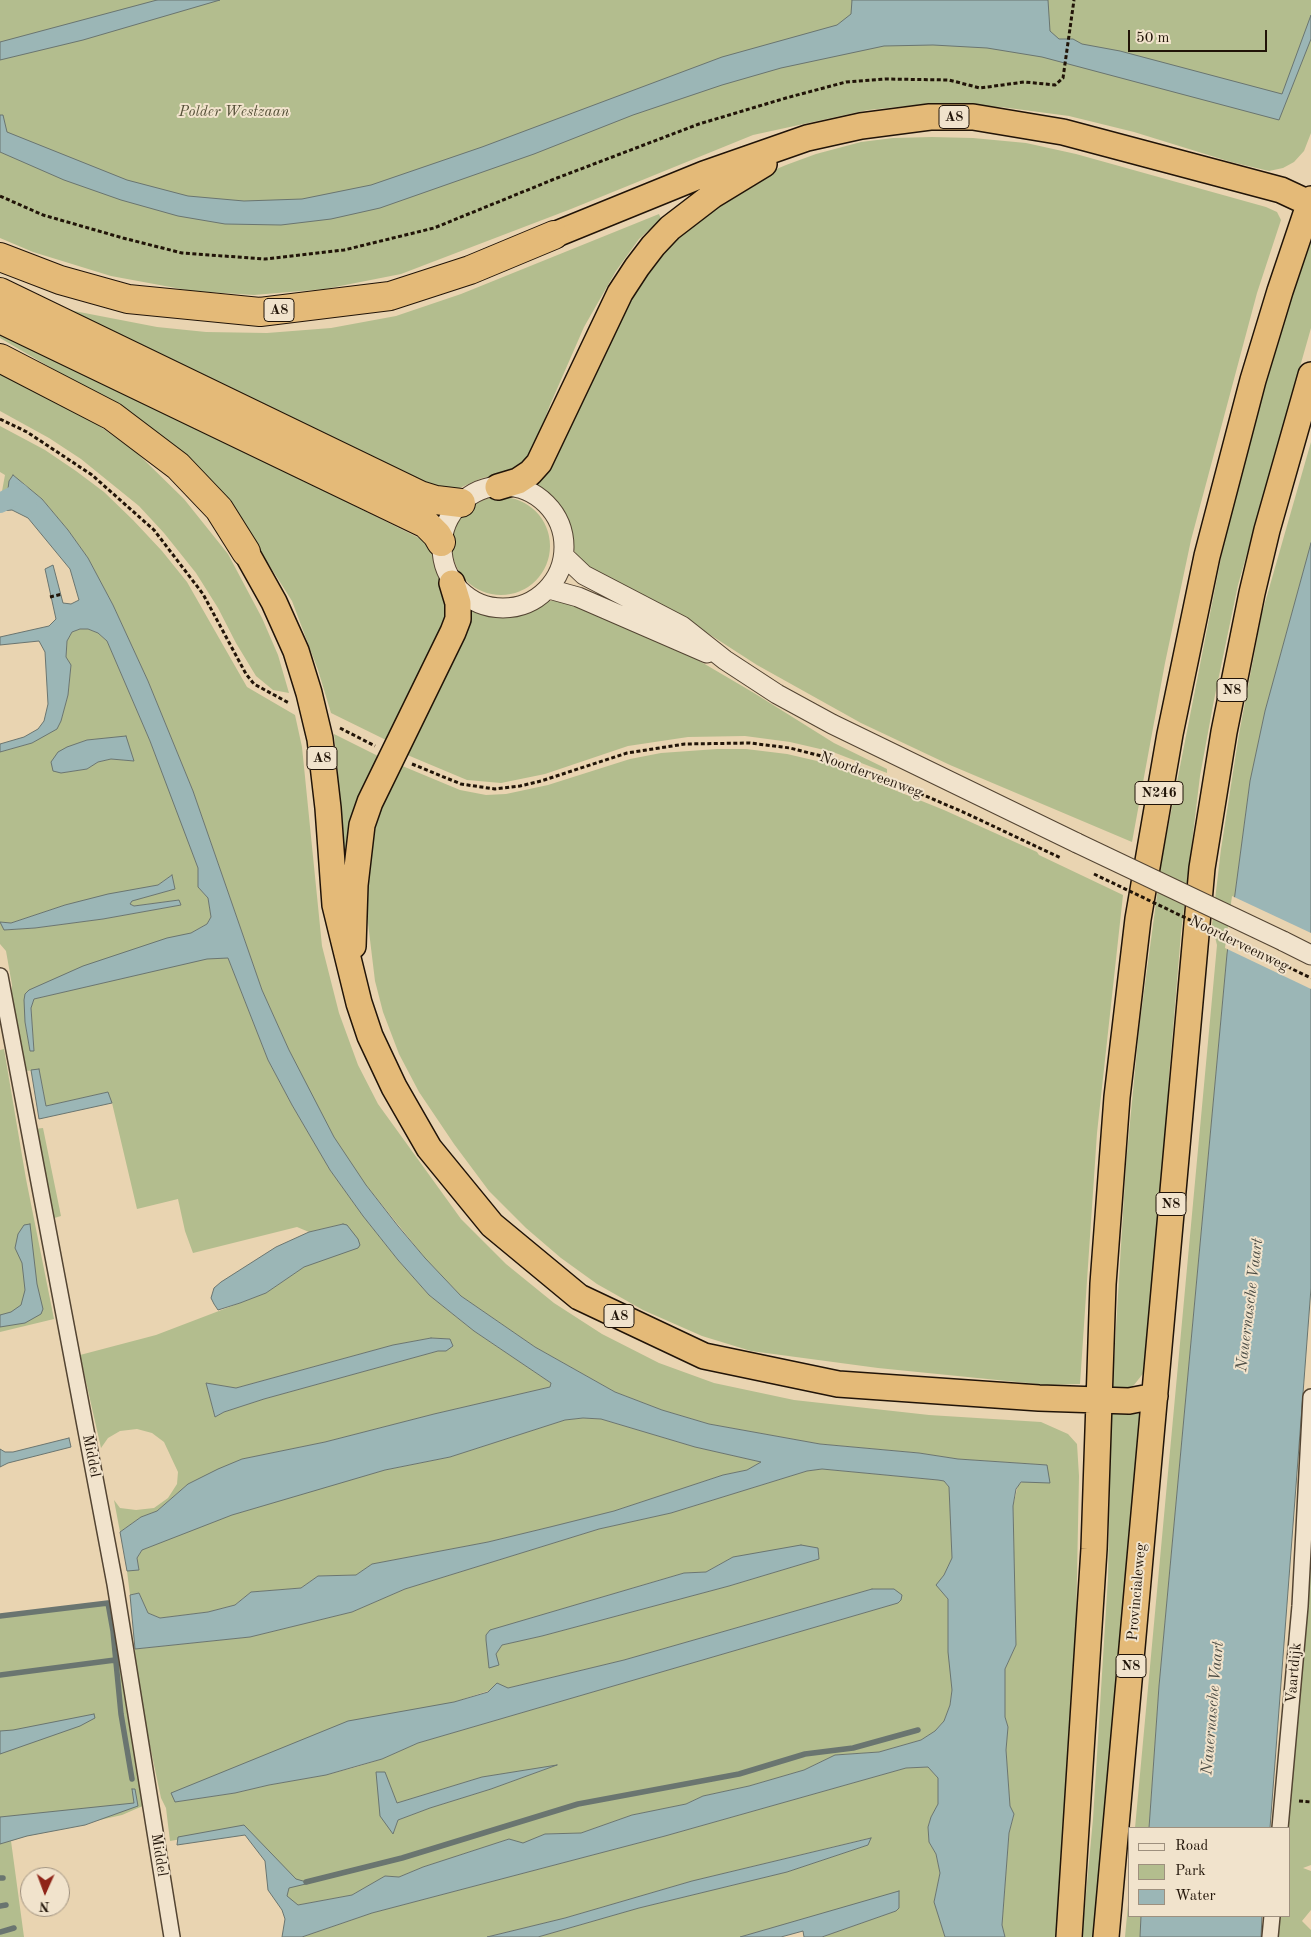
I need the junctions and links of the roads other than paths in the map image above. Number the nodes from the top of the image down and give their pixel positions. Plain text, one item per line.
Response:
1 (807, 138) junction
2 (1311, 202) edge
3 (554, 235) joint
4 (0, 257) edge
5 (0, 292) edge
6 (0, 319) edge
7 (0, 358) edge
8 (1311, 375) edge
9 (498, 487) junction
10 (460, 503) junction
11 (442, 542) junction
12 (246, 552) joint
13 (564, 556) junction
14 (452, 583) junction
15 (548, 589) junction
16 (725, 660) junction
17 (1311, 956) edge
18 (0, 976) edge
19 (352, 976) junction
20 (1155, 1396) junction
21 (1311, 1397) edge
22 (1099, 1400) junction
23 (1280, 1827) edge
24 (1272, 1917) edge
25 (172, 1937) edge
26 (1069, 1937) edge
27 (1106, 1937) edge
28 (1270, 1937) edge

1 - 2 highway, A8
1 - 3 highway, A8
1 - 9 highway, A8
2 - 22 highway, N246
3 - 4 highway, A8
5 - 10 highway
6 - 11 highway
7 - 12 highway, A8
8 - 20 highway, N8
9 - 10 street
9 - 13 street
10 - 11 street
11 - 14 street
12 - 19 highway, A8
13 - 15 street
13 - 16 street, Noorderveenweg
14 - 15 street
14 - 19 highway, A8
15 - 16 street, Noorderveenweg
16 - 17 street, Noorderveenweg, bridge
18 - 25 street, Middel
19 - 22 highway, A8
20 - 22 highway, A8
20 - 27 highway, Provincialeweg / N8
21 - 23 street, Vaartdijk
22 - 26 highway
24 - 28 street

